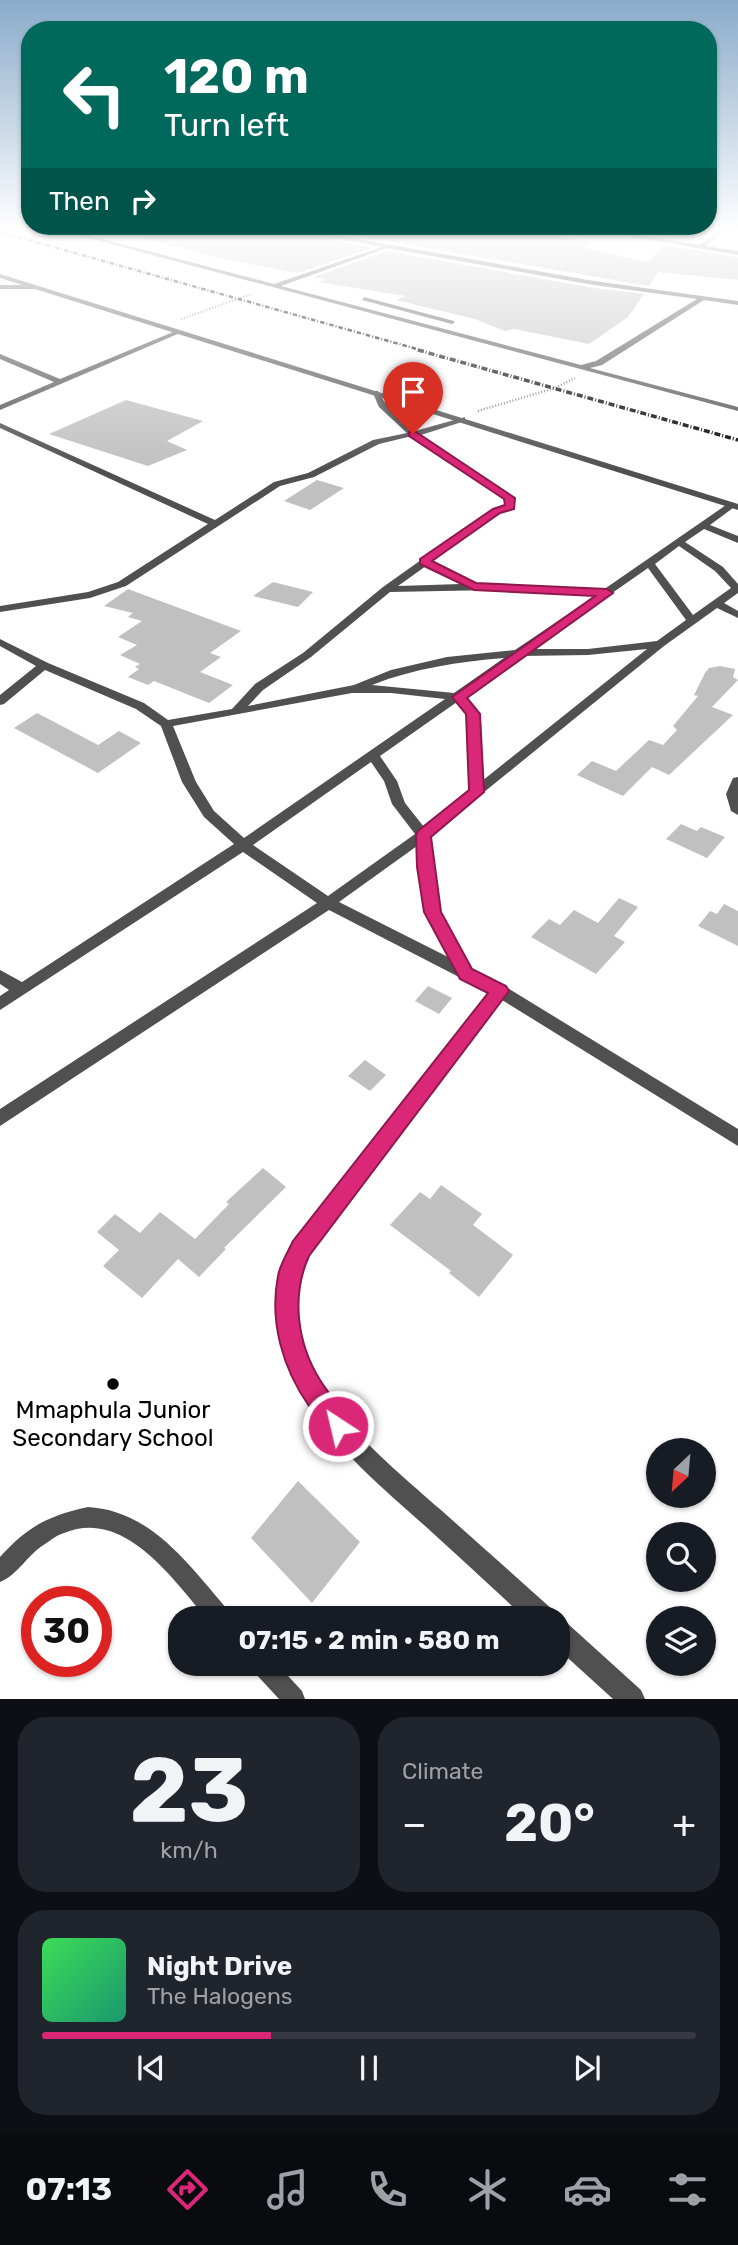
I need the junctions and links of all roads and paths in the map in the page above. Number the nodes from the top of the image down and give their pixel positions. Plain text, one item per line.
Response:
1 (110, 310) edge
2 (203, 310) edge
3 (371, 310) edge
4 (406, 310) edge
5 (683, 310) edge
6 (454, 323) dead end
7 (166, 328) junction
8 (178, 332) junction
9 (0, 356) edge
10 (599, 363) junction
11 (586, 365) junction
12 (60, 382) junction
13 (374, 393) junction
14 (738, 400) edge
15 (0, 408) edge
16 (738, 409) edge
17 (462, 419) junction
18 (0, 425) edge
19 (413, 434) junction
20 (735, 506) edge
21 (213, 523) junction
22 (703, 526) junction
23 (738, 540) edge
24 (679, 542) junction
25 (424, 561) junction
26 (649, 563) junction
27 (474, 586) junction
28 (737, 588) edge
29 (387, 589) junction
30 (607, 593) junction
31 (717, 603) junction
32 (0, 609) edge
33 (738, 615) edge
34 (692, 621) junction
35 (0, 642) edge
36 (660, 644) junction
37 (522, 653) junction
38 (44, 665) junction
39 (352, 690) junction
40 (459, 697) junction
41 (0, 701) edge
42 (236, 712) junction
43 (166, 724) junction
44 (373, 756) junction
45 (738, 781) edge
46 (476, 792) junction
47 (738, 811) edge
48 (424, 835) junction
49 (243, 845) junction
50 (328, 903) junction
51 (466, 974) junction
52 (0, 976) edge
53 (22, 990) junction
54 (500, 991) junction
55 (0, 1004) edge
56 (0, 1118) edge
57 (738, 1138) edge
58 (0, 1572) edge
59 (209, 1606) edge
60 (530, 1606) edge
61 (570, 1643) edge
62 (273, 1676) edge
63 (294, 1699) edge
64 (632, 1699) edge

1 - 7 street
2 - 7 path
3 - 11 street
4 - 6 street
5 - 10 street
7 - 8 street
8 - 12 street
8 - 13 street
9 - 12 street
10 - 11 street
10 - 14 street
11 - 16 street
11 - 17 path
12 - 15 street
13 - 17 street
13 - 19 street
17 - 19 street
17 - 20 street
18 - 21 street
19 - 21 street
19 - 25 street
20 - 22 street
21 - 32 street
22 - 23 street
22 - 24 street
24 - 26 street
24 - 28 street
25 - 27 street
25 - 29 street
26 - 30 street
26 - 34 street
27 - 29 street
27 - 30 street
28 - 31 street
29 - 42 street
30 - 37 street
31 - 33 street
31 - 34 street
34 - 36 street
35 - 38 street
36 - 37 street
36 - 46 street
37 - 39 street
37 - 40 street
38 - 41 street
38 - 43 street
39 - 40 street
39 - 42 street
40 - 44 street
40 - 46 street
42 - 43 street
43 - 49 street
44 - 48 street
44 - 49 street
45 - 47 street
46 - 48 street
48 - 50 street
48 - 51 street
49 - 50 street
49 - 53 street
50 - 51 street
50 - 56 street
51 - 54 street
52 - 53 street
53 - 55 street
54 - 57 street
54 - 60 street
58 - 59 lane
61 - 64 street
62 - 63 lane

